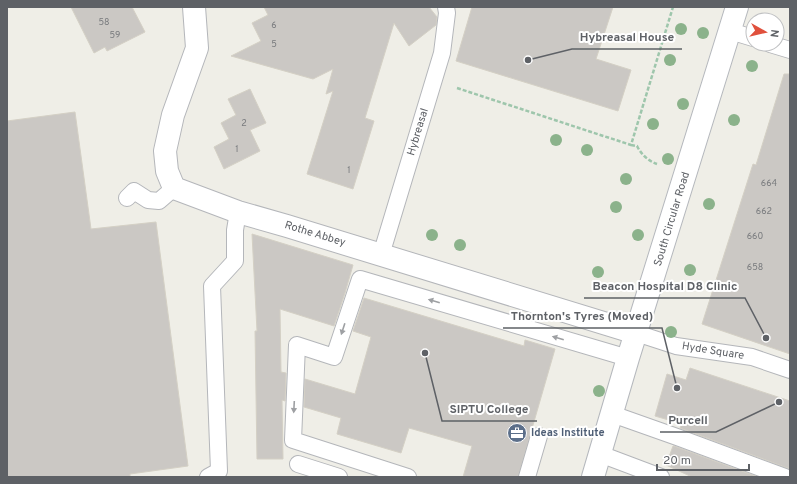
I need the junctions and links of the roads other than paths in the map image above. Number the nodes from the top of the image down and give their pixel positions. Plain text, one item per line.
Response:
1 (194, 7) edge
2 (446, 7) edge
3 (738, 7) edge
4 (730, 31) junction
5 (745, 36) edge
6 (174, 188) junction
7 (127, 198) dead end
8 (238, 212) junction
9 (381, 255) junction
10 (636, 333) junction
11 (628, 358) junction
12 (790, 370) edge
13 (612, 414) junction
14 (539, 436) dead end
15 (600, 454) junction
16 (298, 464) dead end
17 (208, 477) edge
18 (339, 477) edge
19 (408, 477) edge
20 (527, 477) edge
21 (593, 477) edge
22 (662, 477) edge
23 (785, 477) edge

1 - 6 street
2 - 9 lane, Hybreasal
3 - 4 street, South Circular Road
4 - 5 lane
4 - 10 street, South Circular Road
6 - 7 lane
6 - 8 street, Rothe Abbey
8 - 9 street, Rothe Abbey
8 - 17 lane
9 - 10 street, Rothe Abbey
10 - 11 street, South Circular Road
10 - 12 lane, Hyde Square
11 - 13 street, South Circular Road
11 -> 19 lane
13 - 15 street, South Circular Road
13 - 23 lane
14 - 20 lane
15 - 21 street, South Circular Road
15 - 22 lane
16 - 18 lane

